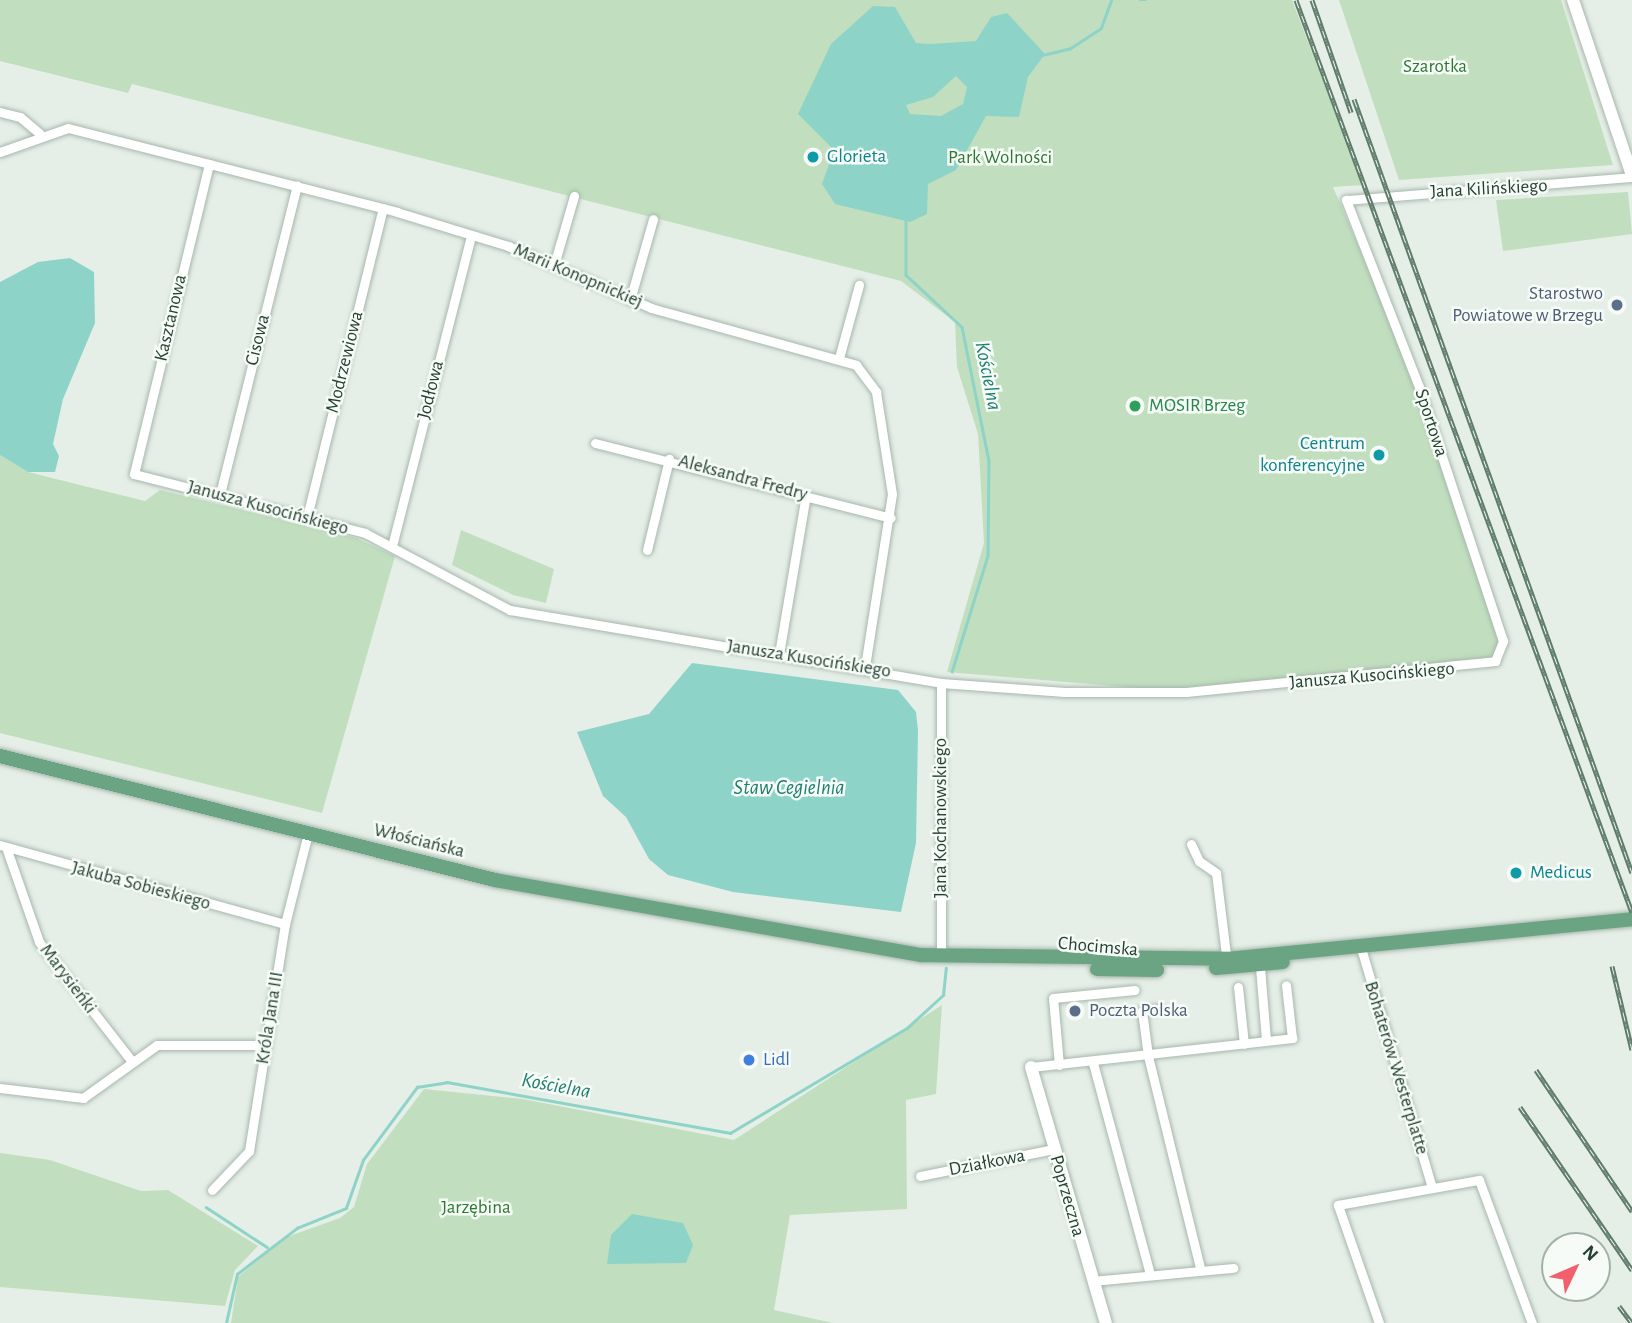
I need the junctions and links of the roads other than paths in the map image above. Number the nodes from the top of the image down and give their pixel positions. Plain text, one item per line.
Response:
1 (1573, 0) edge
2 (0, 112) edge
3 (40, 134) junction
4 (0, 152) edge
5 (209, 164) junction
6 (1632, 176) edge
7 (297, 186) junction
8 (574, 196) dead end
9 (1346, 200) joint
10 (383, 208) junction
11 (653, 219) dead end
12 (471, 235) junction
13 (554, 265) junction
14 (859, 285) dead end
15 (630, 300) junction
16 (839, 358) junction
17 (595, 443) dead end
18 (669, 459) junction
19 (134, 474) joint
20 (220, 494) junction
21 (806, 495) junction
22 (307, 517) junction
23 (891, 518) junction
24 (392, 546) junction
25 (647, 550) dead end
26 (1504, 650) joint
27 (779, 654) junction
28 (865, 666) junction
29 (941, 682) junction
30 (0, 756) edge
31 (308, 833) junction
32 (1191, 844) dead end
33 (4, 848) edge
34 (1632, 919) edge
35 (285, 924) junction
36 (1361, 948) junction
37 (941, 953) junction
38 (1323, 953) junction
39 (1034, 959) joint
40 (1227, 963) junction
41 (1260, 967) junction
42 (1286, 985) dead end
43 (1238, 987) dead end
44 (1135, 990) dead end
45 (1160, 1009) dead end
46 (1266, 1040) junction
47 (1244, 1044) junction
48 (266, 1045) junction
49 (1148, 1056) junction
50 (131, 1060) junction
51 (1093, 1063) junction
52 (1059, 1065) junction
53 (1031, 1067) joint
54 (0, 1088) edge
55 (1054, 1149) junction
56 (920, 1176) dead end
57 (1432, 1188) junction
58 (212, 1190) dead end
59 (1200, 1268) junction
60 (1233, 1268) dead end
61 (1150, 1274) junction
62 (1092, 1281) junction
63 (1106, 1323) edge
64 (1379, 1323) edge
65 (1532, 1323) edge

1 - 6 street
2 - 3 street
3 - 4 street, Marii Konopnickiej
3 - 5 street, Marii Konopnickiej
5 - 7 street, Marii Konopnickiej
5 - 19 street, Kasztanowa
6 - 9 street, Jana Kilińskiego
7 - 10 street, Marii Konopnickiej
7 - 20 street, Cisowa
8 - 13 street
9 - 26 street, Sportowa
10 - 12 street, Marii Konopnickiej
10 - 22 street, Modrzewiowa
11 - 15 street
12 - 13 street, Marii Konopnickiej
12 - 24 street, Jodłowa
13 - 15 street, Marii Konopnickiej
14 - 16 street
15 - 16 street, Marii Konopnickiej
16 - 23 street, Marii Konopnickiej
17 - 18 street, Aleksandra Fredry
18 - 21 street, Aleksandra Fredry
18 - 25 street
19 - 20 street, Janusza Kusocińskiego
20 - 22 street, Janusza Kusocińskiego
21 - 23 street, Aleksandra Fredry
21 - 27 street
22 - 24 street, Janusza Kusocińskiego
23 - 28 street, Marii Konopnickiej
24 - 27 street, Janusza Kusocińskiego
26 - 29 street, Janusza Kusocińskiego
27 - 28 street, Janusza Kusocińskiego
28 - 29 street, Janusza Kusocińskiego
29 - 37 street, Jana Kochanowskiego
30 - 31 main road, Włościańska
31 - 35 street, Króla Jana III
31 - 37 main road, Włościańska
32 - 40 street
33 - 35 street, Jakuba Sobieskiego
33 - 50 street, Marysieńki
34 - 36 main road, Chocimska
35 - 48 street, Króla Jana III
36 - 38 main road, Chocimska
36 - 57 street, Bohaterów Westerplatte
37 - 39 main road, Włościańska
38 - 40 main road, Chocimska
38 - 41 main road, Chocimska
39 - 40 main road, Chocimska
40 - 41 main road, Chocimska
41 - 46 street
42 - 46 street
43 - 47 street
44 - 52 street
45 - 49 street
46 - 47 street
47 - 49 street
48 - 50 street
48 - 58 street, Króla Jana III
49 - 51 street
49 - 59 street
50 - 54 street
51 - 52 street
51 - 61 street
52 - 53 street
53 - 55 street, Poprzeczna
55 - 56 street, Działkowa
55 - 62 street, Poprzeczna
57 - 64 street
57 - 65 street
59 - 60 street
59 - 61 street
61 - 62 street
62 - 63 street, Poprzeczna

